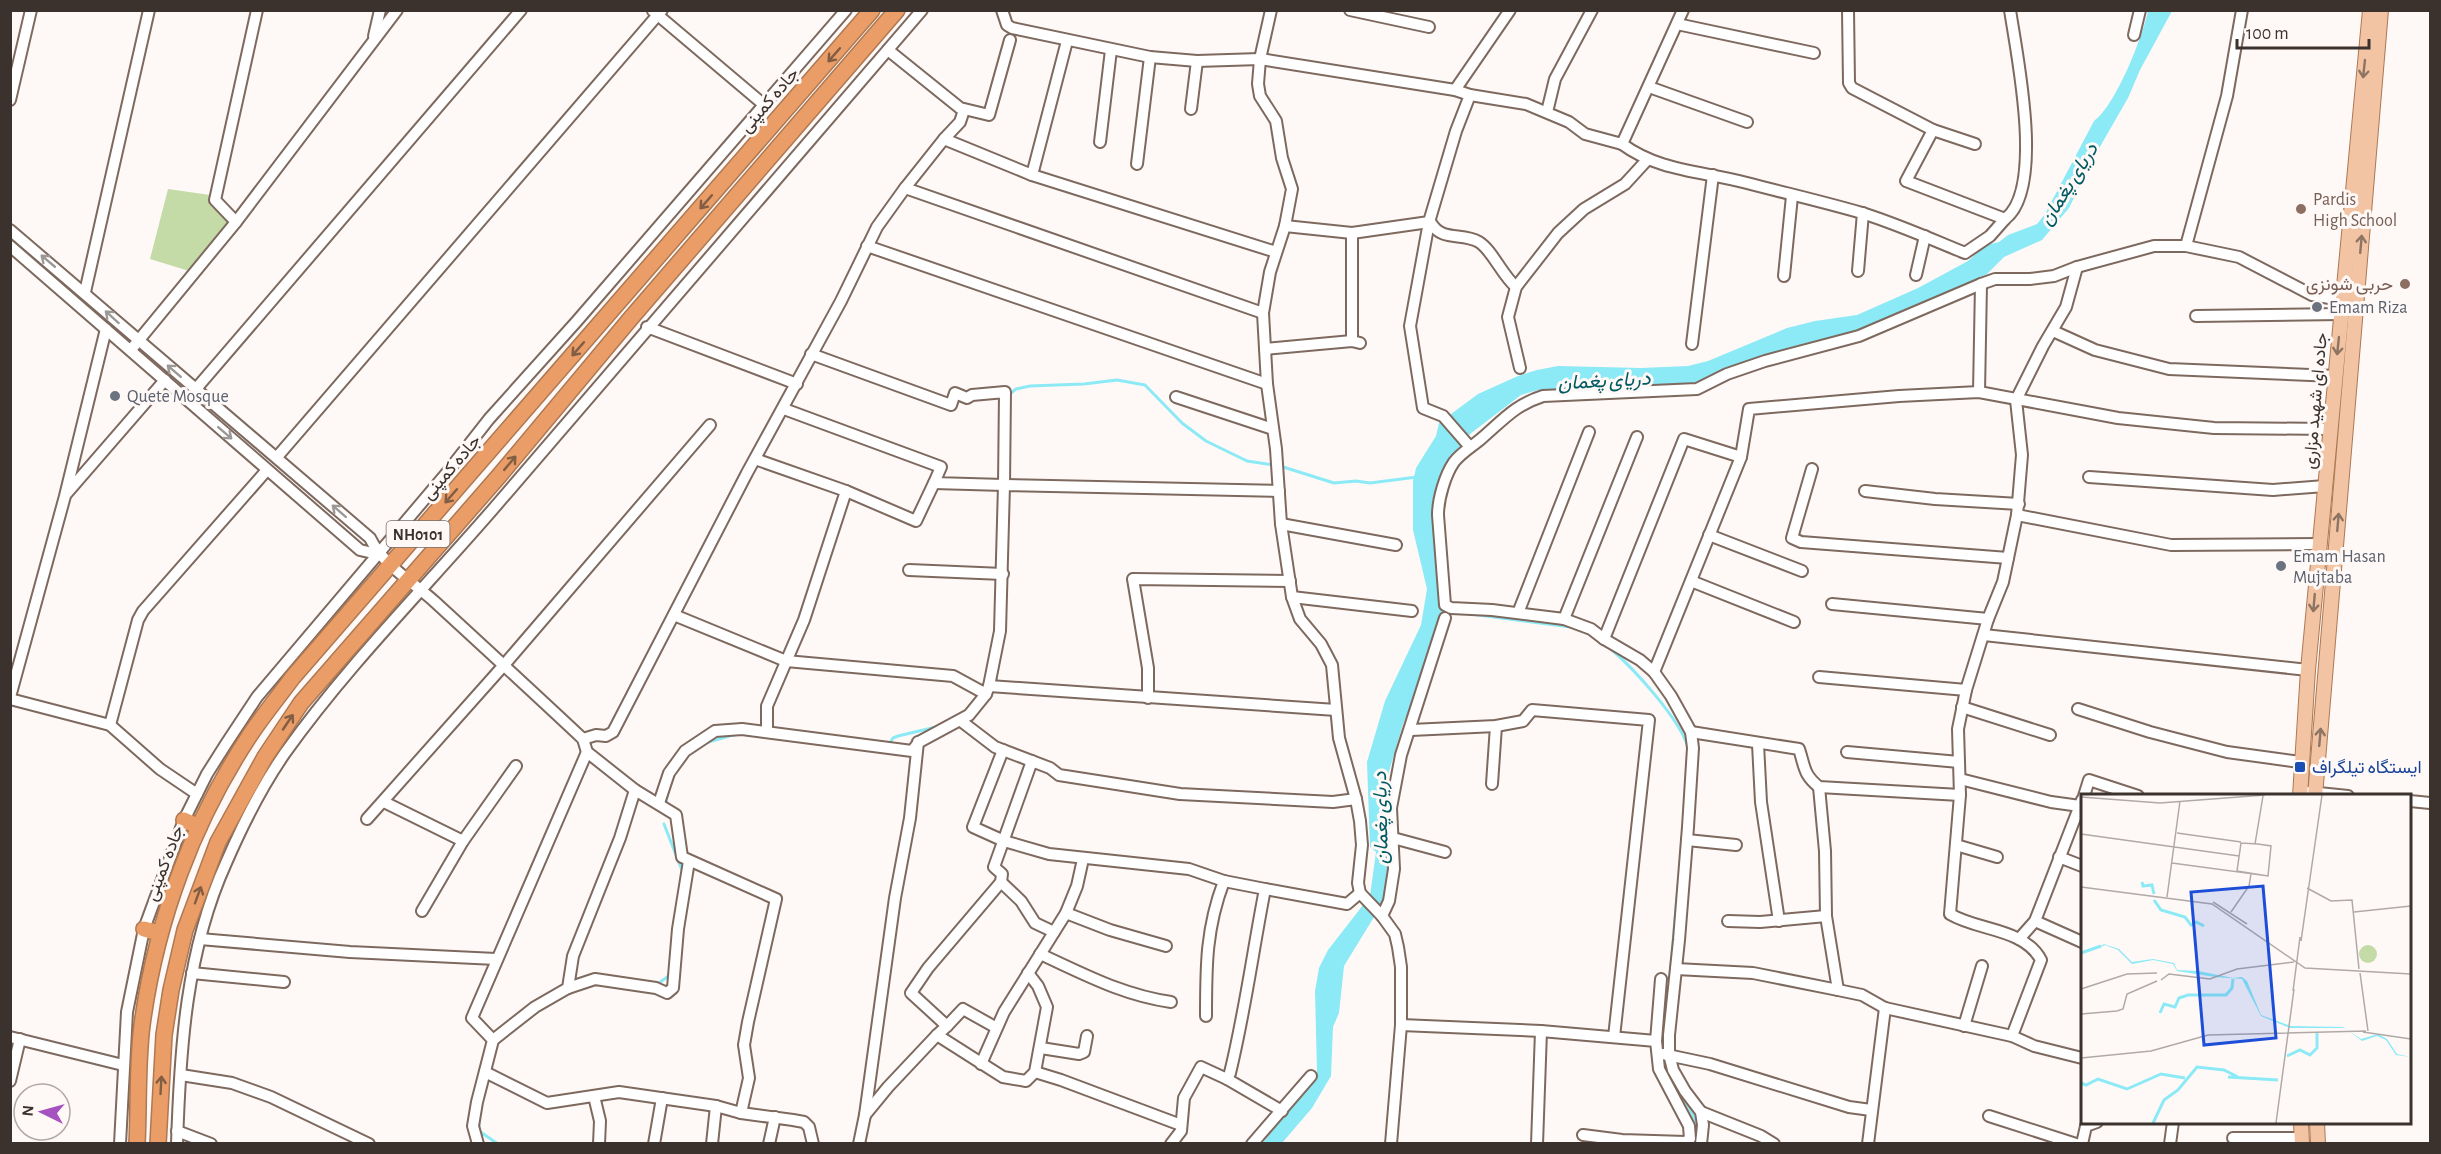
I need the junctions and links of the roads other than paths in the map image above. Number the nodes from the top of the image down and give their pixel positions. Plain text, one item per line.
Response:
1 (31, 10) edge
2 (149, 10) edge
3 (257, 10) edge
4 (380, 10) edge
5 (397, 10) edge
6 (522, 10) edge
7 (846, 10) edge
8 (872, 10) edge
9 (897, 10) edge
10 (922, 10) edge
11 (1002, 10) edge
12 (1271, 10) edge
13 (1350, 10) edge
14 (1510, 10) edge
15 (1592, 10) edge
16 (1683, 10) edge
17 (1848, 10) edge
18 (2010, 10) edge
19 (2140, 10) edge
20 (2242, 10) edge
21 (2370, 10) edge
22 (2381, 10) edge
23 (657, 12) edge
24 (1677, 24) junction
25 (1429, 27) dead end
26 (2134, 35) dead end
27 (1010, 40) dead end
28 (373, 41) junction
29 (1067, 41) junction
30 (888, 50) junction
31 (1110, 50) junction
32 (1815, 53) dead end
33 (1150, 57) junction
34 (1260, 59) junction
35 (1197, 61) junction
36 (1649, 87) junction
37 (1455, 90) junction
38 (1470, 95) junction
39 (10, 100) edge
40 (763, 105) junction
41 (1191, 109) dead end
42 (964, 110) junction
43 (1546, 112) junction
44 (1747, 122) dead end
45 (1933, 130) junction
46 (944, 139) junction
47 (1100, 142) dead end
48 (1622, 144) junction
49 (1975, 144) dead end
50 (1647, 160) junction
51 (1137, 164) dead end
52 (1032, 175) junction
53 (1713, 175) junction
54 (905, 188) junction
55 (1792, 196) junction
56 (1863, 213) junction
57 (2006, 219) junction
58 (236, 222) junction
59 (1430, 223) junction
60 (1285, 226) junction
61 (10, 230) edge
62 (1352, 233) junction
63 (1925, 236) junction
64 (10, 246) edge
65 (867, 246) junction
66 (2186, 246) junction
67 (1276, 252) junction
68 (2077, 267) junction
69 (1858, 271) dead end
70 (1916, 275) dead end
71 (1784, 276) dead end
72 (1981, 284) junction
73 (1516, 286) junction
74 (85, 292) junction
75 (2341, 300) junction
76 (1263, 313) junction
77 (2341, 314) junction
78 (2196, 316) dead end
79 (647, 327) junction
80 (106, 329) junction
81 (2053, 331) junction
82 (138, 340) junction
83 (1692, 344) dead end
84 (131, 350) junction
85 (1265, 350) junction
86 (812, 354) junction
87 (158, 357) junction
88 (150, 367) junction
89 (1520, 368) dead end
90 (2335, 376) junction
91 (165, 380) junction
92 (797, 384) junction
93 (1267, 384) junction
94 (195, 390) junction
95 (1979, 392) junction
96 (1176, 398) dead end
97 (2016, 400) junction
98 (784, 409) junction
99 (710, 425) dead end
100 (1273, 429) junction
101 (2330, 429) junction
102 (1589, 432) dead end
103 (1637, 437) dead end
104 (1467, 445) junction
105 (277, 457) junction
106 (1741, 457) junction
107 (755, 459) junction
108 (1812, 469) dead end
109 (267, 470) junction
110 (2089, 477) dead end
111 (934, 483) junction
112 (1004, 485) junction
113 (2325, 486) junction
114 (846, 491) junction
115 (1279, 491) junction
116 (1865, 491) dead end
117 (65, 496) junction
118 (2018, 510) junction
119 (1281, 524) junction
120 (1709, 535) junction
121 (2320, 544) junction
122 (1396, 545) dead end
123 (377, 554) junction
124 (2008, 558) junction
125 (391, 565) junction
126 (909, 570) dead end
127 (1802, 571) dead end
128 (1003, 574) junction
129 (410, 580) junction
130 (1290, 581) junction
131 (1691, 581) junction
132 (422, 590) junction
133 (1292, 597) junction
134 (1832, 604) dead end
135 (1412, 611) dead end
136 (1518, 613) junction
137 (674, 615) junction
138 (1445, 618) dead end
139 (1564, 619) junction
140 (1988, 619) junction
141 (1794, 622) dead end
142 (1984, 635) junction
143 (1604, 639) junction
144 (786, 661) junction
145 (504, 665) junction
146 (2308, 670) junction
147 (1654, 672) junction
148 (1819, 677) dead end
149 (988, 690) junction
150 (1966, 690) junction
151 (10, 698) edge
152 (1148, 698) junction
153 (1962, 707) junction
154 (2078, 708) dead end
155 (1336, 711) junction
156 (961, 721) junction
157 (110, 725) junction
158 (1496, 726) junction
159 (1411, 730) junction
160 (767, 732) junction
161 (1691, 732) junction
162 (2050, 735) dead end
163 (583, 739) junction
164 (918, 742) junction
165 (1758, 744) junction
166 (1003, 750) junction
167 (587, 752) junction
168 (1847, 752) dead end
169 (1032, 761) junction
170 (1959, 762) junction
171 (2300, 762) junction
172 (516, 766) dead end
173 (1960, 779) junction
174 (1492, 784) dead end
175 (1819, 787) junction
176 (635, 790) junction
177 (2300, 793) edge
178 (197, 794) junction
179 (2084, 794) edge
180 (2135, 794) edge
181 (2315, 794) edge
182 (1960, 795) junction
183 (1356, 799) junction
184 (2081, 801) edge
185 (2411, 801) edge
186 (384, 802) junction
187 (659, 803) junction
188 (2081, 803) edge
189 (2430, 803) edge
190 (367, 819) dead end
191 (184, 820) junction
192 (199, 827) junction
193 (1393, 838) junction
194 (1004, 840) junction
195 (1687, 840) junction
196 (463, 841) junction
197 (1736, 845) dead end
198 (1956, 846) junction
199 (1445, 852) dead end
200 (1997, 857) dead end
201 (2059, 857) junction
202 (1083, 859) junction
203 (689, 861) junction
204 (2081, 866) edge
205 (1224, 881) junction
206 (1001, 882) junction
207 (1265, 889) junction
208 (1363, 896) junction
209 (422, 911) dead end
210 (1066, 913) junction
211 (1381, 915) junction
212 (1827, 916) junction
213 (1728, 921) dead end
214 (1779, 921) junction
215 (2036, 921) junction
216 (152, 931) junction
217 (1054, 932) junction
218 (200, 939) junction
219 (2019, 939) junction
220 (2081, 942) edge
221 (1166, 946) dead end
222 (1040, 954) junction
223 (496, 959) junction
224 (1982, 966) dead end
225 (1676, 969) junction
226 (192, 973) junction
227 (1028, 974) junction
228 (1661, 979) dead end
229 (284, 982) dead end
230 (568, 988) junction
231 (1838, 990) junction
232 (1171, 1002) dead end
233 (1885, 1008) junction
234 (1206, 1016) dead end
235 (1401, 1024) junction
236 (947, 1026) junction
237 (1964, 1026) junction
238 (995, 1027) junction
239 (1541, 1031) junction
240 (937, 1035) junction
241 (1087, 1036) dead end
242 (2012, 1036) junction
243 (1614, 1037) junction
244 (15, 1038) edge
245 (493, 1040) junction
246 (1656, 1041) junction
247 (1041, 1048) junction
248 (1657, 1054) junction
249 (1669, 1054) junction
250 (2081, 1058) edge
251 (981, 1064) junction
252 (123, 1065) junction
253 (485, 1072) junction
254 (1035, 1072) junction
255 (181, 1075) junction
256 (1311, 1076) dead end
257 (1227, 1079) junction
258 (10, 1081) edge
259 (594, 1096) junction
260 (662, 1098) junction
261 (716, 1106) junction
262 (1871, 1110) junction
263 (1282, 1111) junction
264 (1701, 1112) junction
265 (741, 1113) junction
266 (865, 1115) junction
267 (1989, 1116) dead end
268 (775, 1117) junction
269 (2090, 1124) edge
270 (2173, 1124) edge
271 (2301, 1124) edge
272 (2317, 1124) edge
273 (1181, 1125) junction
274 (177, 1131) junction
275 (1583, 1135) dead end
276 (2233, 1138) dead end
277 (2302, 1141) edge
278 (120, 1143) edge
279 (137, 1143) edge
280 (158, 1143) edge
281 (177, 1143) edge
282 (211, 1143) edge
283 (369, 1143) edge
284 (480, 1143) edge
285 (599, 1143) edge
286 (654, 1143) edge
287 (712, 1143) edge
288 (769, 1143) edge
289 (813, 1143) edge
290 (859, 1143) edge
291 (1171, 1143) edge
292 (1252, 1143) edge
293 (1390, 1143) edge
294 (1537, 1143) edge
295 (1701, 1143) edge
296 (1774, 1143) edge
297 (1868, 1143) edge
298 (2076, 1143) edge
299 (2082, 1143) edge
300 (2170, 1143) edge
301 (2318, 1143) edge

1 - 39 street
2 - 74 street
3 - 58 street
4 - 28 street
5 - 28 street
6 - 94 street
7 - 40 street
8 -> 125 highway, جاده کمپنی / NH0101
129 -> 9 highway, NH0101
10 - 30 street
11 - 29 street
12 - 34 street
13 - 25 street
14 - 37 street
15 - 43 street
16 - 24 street
17 - 45 street
18 - 57 street
19 - 26 street
20 - 66 street
21 -> 75 main road, جاده ای شهید مزاری
181 -> 22 main road, جاده ای شهید مزاری
23 - 40 street
23 - 105 street
24 - 32 street
24 - 36 street
27 - 42 street
28 - 58 street
29 - 31 street
29 - 52 street
30 - 42 street
30 - 79 street
31 - 33 street
31 - 47 street
33 - 35 street
33 - 51 street
34 - 35 street
34 - 37 street
34 - 60 street
35 - 41 street
36 - 44 street
36 - 48 street
37 - 38 street
38 - 43 street
38 - 59 street
40 - 123 street
42 - 46 street
43 - 48 street
45 - 49 street
45 - 57 street
46 - 52 street
46 - 54 street
48 - 50 street
50 - 53 street
50 - 73 street
52 - 67 street
53 - 55 street
53 - 83 street
54 - 65 street
54 - 76 street
55 - 56 street
55 - 71 street
56 - 63 street
56 - 69 street
57 - 63 street
58 - 82 street
59 - 62 street
59 - 73 street
59 - 104 street
60 - 62 street
60 - 67 street
74 -> 61 street
62 - 85 street
63 - 70 street
64 - 80 street
65 - 86 street
65 - 93 street
66 - 68 street
66 - 75 street
67 - 76 street
68 - 72 street
68 - 81 street
72 - 95 street
72 - 104 street
73 - 89 street
82 -> 74 street
75 - 77 main road, جاده ای شهید مزاری
76 - 85 street
77 - 78 street
77 -> 90 main road, جاده ای شهید مزاری
79 - 92 street
79 - 132 street
80 - 84 street
80 - 117 street
81 - 90 street
81 - 97 street
82 - 84 street
82 - 87 street
84 - 88 street
85 - 93 street
86 - 92 street
86 - 112 street
87 - 88 street
94 -> 87 street
88 - 91 street
90 - 101 main road, جاده ای شهید مزاری
91 -> 109 street
91 - 117 street
92 - 98 street
93 - 100 street
94 - 105 street
95 - 97 street
95 - 106 street
96 - 100 street
97 - 101 street
97 - 118 street
98 - 107 street
98 - 111 street
99 - 145 street
100 - 115 street
101 - 113 main road, جاده ای شهید مزاری
102 - 136 street
103 - 139 street
104 - 136 street
123 -> 105 street
106 - 120 street
106 - 143 street
107 - 114 street
107 - 137 street
108 - 124 street
109 - 123 street
109 - 157 street
110 - 113 street
111 - 112 street
111 - 114 street
112 - 115 street
112 - 128 street
113 - 121 main road, جاده ای شهید مزاری
114 - 144 street
115 - 119 street
116 - 118 street
117 - 151 street
118 - 121 street
118 - 124 street
119 - 122 street
119 - 130 street
120 - 127 street
120 - 131 street
121 -> 146 main road, جاده ای شهید مزاری
123 - 125 street
123 - 178 street
124 - 140 street
125 - 129 street
125 - 192 highway, جاده کمپنی / NH0101
126 - 128 street
128 - 149 street
129 - 132 street
280 -> 129 highway, NH0101
130 - 133 street
130 - 152 street
131 - 141 street
131 - 147 street
132 - 145 street
132 - 218 street
133 - 135 street
133 - 155 street
134 - 140 street
136 - 139 street
137 - 144 street
137 - 163 street
138 - 159 street
139 - 143 street
140 - 142 street
142 - 146 street
142 - 150 street
143 - 147 street
144 - 149 street
144 - 160 street
145 - 163 street
145 - 186 street
146 - 171 main road, جاده ای شهید مزاری
147 - 161 street
148 - 150 street
149 - 152 street
149 - 156 street
150 - 153 street
151 - 157 street
152 - 155 street
153 - 162 street
153 - 170 street
154 - 171 street
155 - 183 street
156 - 164 street
156 - 166 street
157 - 178 street
158 - 159 street
158 - 174 street
158 - 243 street
159 - 193 street
160 - 164 street
160 - 187 street
161 - 165 street
161 - 195 street
163 - 167 street
164 - 266 street
165 - 175 street
165 - 214 street
166 - 169 street
166 - 194 street
167 - 176 street
167 - 223 street
168 - 170 street
169 - 183 street
169 - 194 street
170 - 173 street
171 - 177 main road, جاده ای شهید مزاری
172 - 196 street
173 - 182 street
173 - 184 street
175 - 182 street
175 - 212 street
176 - 187 street
176 - 230 street
177 - 181 street
178 - 191 street
179 - 180 street
182 - 198 street
183 - 208 street
185 - 189 street
186 - 190 street
186 - 196 street
187 - 203 street
188 - 201 street
191 - 192 highway
191 - 216 street
192 - 216 highway, جاده کمپنی / NH0101
193 - 199 street
193 - 211 street
194 - 202 street
194 - 206 street
195 - 197 street
195 - 225 street
196 - 209 street
198 - 200 street
198 - 219 street
201 - 204 street
201 - 215 street
202 - 205 street
202 - 210 street
203 - 230 street
203 - 265 street
205 - 207 street
205 - 234 street
206 - 217 street
206 - 236 street
207 - 208 street
207 - 257 street
208 - 211 street
210 - 217 street
210 - 221 street
211 - 235 street
212 - 214 street
212 - 231 street
213 - 214 street
215 - 219 street
215 - 220 street
216 - 252 street
216 - 279 highway, جاده کمپنی / NH0101
217 - 222 street
218 - 223 street
218 - 226 street
219 - 242 street
222 - 227 street
222 - 232 street
223 - 245 street
224 - 237 street
225 - 231 street
225 - 249 street
226 - 229 street
226 - 255 street
227 - 238 street
227 - 247 street
228 - 246 street
230 - 245 street
231 - 233 street
233 - 237 street
233 - 262 street
235 - 239 street
235 - 293 street
236 - 238 street
236 - 240 street
237 - 242 street
238 - 251 street
239 - 243 street
239 - 294 street
240 - 251 street
240 - 266 street
241 - 247 street
242 - 250 street
243 - 246 street
244 - 252 street
244 - 258 street
245 - 253 street
246 - 248 street
247 - 254 street
248 - 249 street
248 - 275 street
249 - 262 street
249 - 264 street
251 - 254 street
252 - 278 street
253 - 259 street
253 - 284 street
254 - 273 street
255 - 274 street
255 - 283 street
256 - 263 street
257 - 263 street
257 - 273 street
259 - 260 street
259 - 285 street
260 - 261 street
260 - 286 street
261 - 265 street
261 - 287 street
262 - 297 street
263 - 292 street
264 - 295 street
264 - 296 street
265 - 268 street
266 - 290 street
267 - 298 street
268 - 288 street
268 - 289 street
269 - 299 street
270 - 300 street
271 - 277 main road
272 - 301 main road
273 - 291 street
274 - 281 street
274 - 282 street
276 - 277 street

